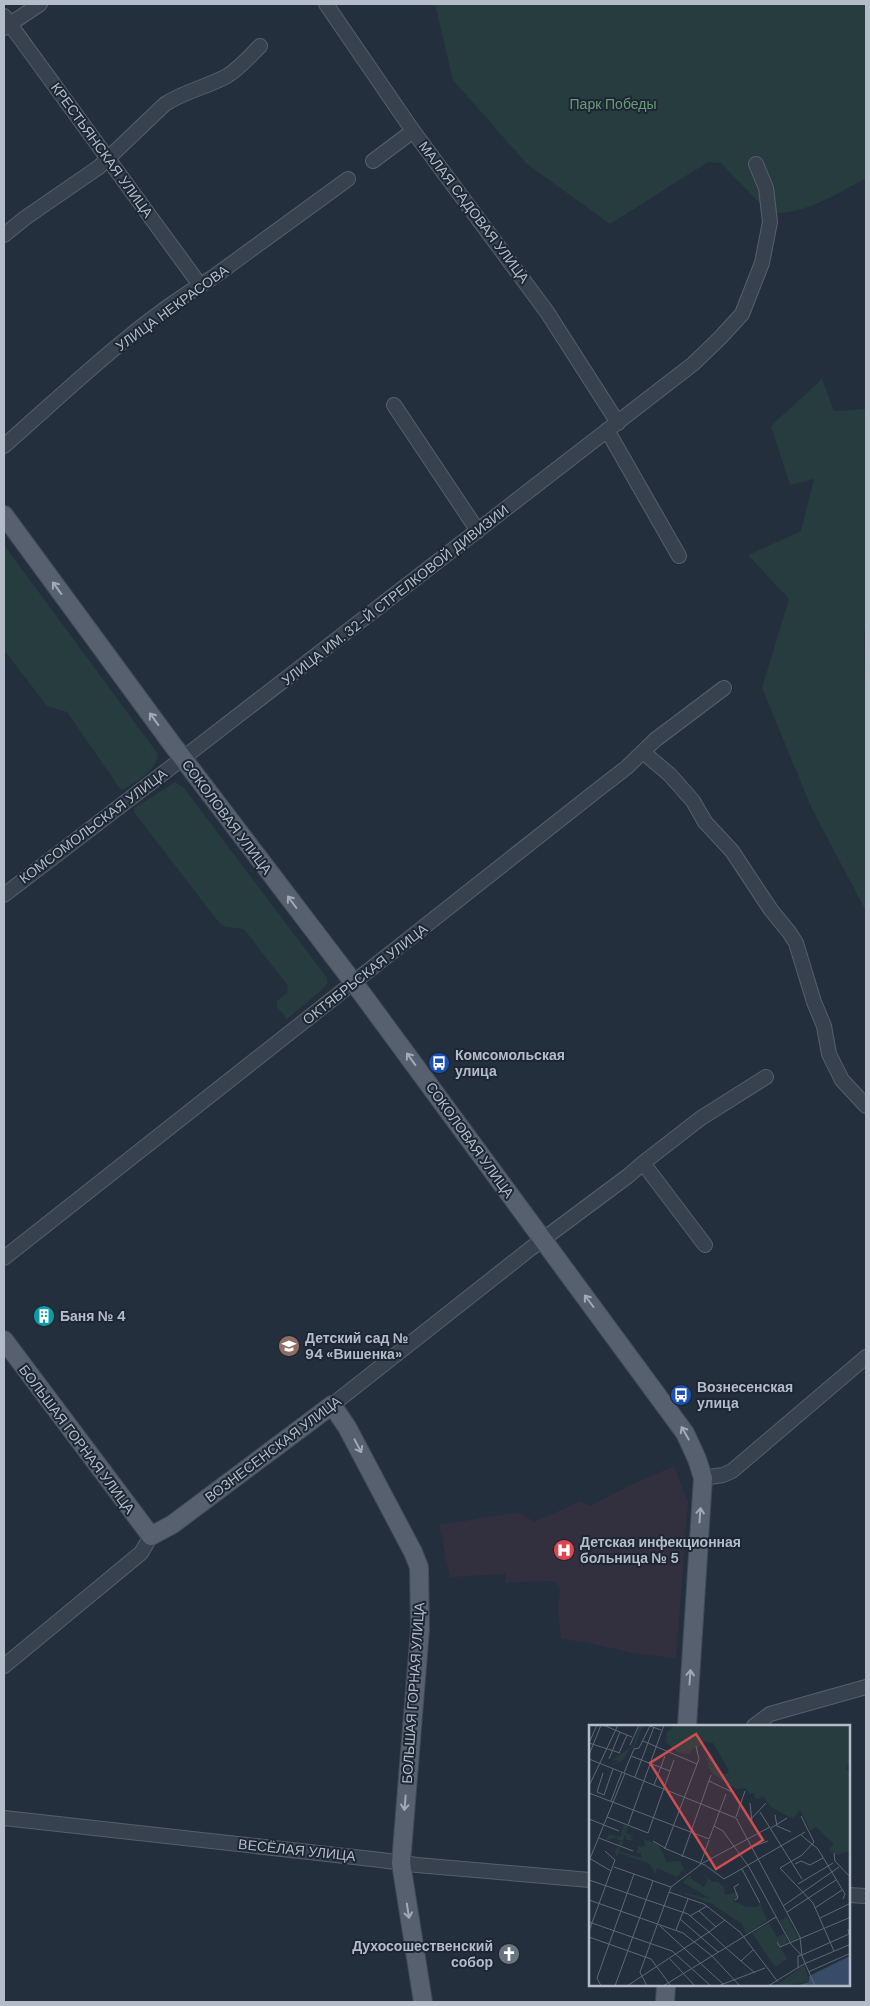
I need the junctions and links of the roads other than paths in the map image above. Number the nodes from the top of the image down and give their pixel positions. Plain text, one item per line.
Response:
1 (40, 4) edge
2 (326, 4) edge
3 (6, 23) edge
4 (260, 46) dead end
5 (413, 131) junction
6 (109, 160) junction
7 (373, 161) dead end
8 (756, 164) dead end
9 (348, 179) dead end
10 (4, 235) edge
11 (200, 285) junction
12 (394, 405) dead end
13 (613, 426) junction
14 (4, 446) edge
15 (4, 515) edge
16 (478, 531) junction
17 (679, 556) dead end
18 (724, 688) dead end
19 (643, 752) junction
20 (183, 758) junction
21 (4, 894) edge
22 (354, 983) junction
23 (766, 1077) dead end
24 (866, 1106) edge
25 (643, 1162) junction
26 (543, 1240) junction
27 (705, 1245) dead end
28 (4, 1258) edge
29 (4, 1340) edge
30 (866, 1357) edge
31 (332, 1405) junction
32 (703, 1478) junction
33 (151, 1536) junction
34 (4, 1666) edge
35 (866, 1686) edge
36 (687, 1725) edge
37 (755, 1725) edge
38 (4, 1818) edge
39 (402, 1863) junction
40 (589, 1880) edge
41 (850, 1895) edge
42 (866, 1896) edge
43 (666, 1986) edge
44 (423, 2002) edge
45 (665, 2002) edge

1 - 3 street
2 - 5 street, МАЛАЯ САДОВАЯ УЛИЦА
3 - 6 street, КРЕСТЬЯНСКАЯ УЛИЦА
4 - 6 street
5 - 7 street
5 - 13 street, МАЛАЯ САДОВАЯ УЛИЦА
6 - 10 street
6 - 11 street, КРЕСТЬЯНСКАЯ УЛИЦА
8 - 13 street, УЛИЦА ИМ. 32-Й СТРЕЛКОВОЙ ДИВИЗИИ
9 - 11 street, УЛИЦА НЕКРАСОВА
11 - 14 street, УЛИЦА НЕКРАСОВА
12 - 16 street
13 - 16 street, УЛИЦА ИМ. 32-Й СТРЕЛКОВОЙ ДИВИЗИИ
13 - 17 street, МАЛАЯ САДОВАЯ УЛИЦА
20 -> 15 main road, СОКОЛОВАЯ УЛИЦА
16 - 20 street, УЛИЦА ИМ. 32-Й СТРЕЛКОВОЙ ДИВИЗИИ
18 - 19 street, ОКТЯБРЬСКАЯ УЛИЦА
19 - 22 street, ОКТЯБРЬСКАЯ УЛИЦА
19 - 24 street
20 - 21 street, КОМСОМОЛЬСКАЯ УЛИЦА
22 -> 20 main road, СОКОЛОВАЯ УЛИЦА
26 -> 22 main road, СОКОЛОВАЯ УЛИЦА
22 - 28 street, ОКТЯБРЬСКАЯ УЛИЦА
23 - 25 street, ВОЗНЕСЕНСКАЯ УЛИЦА
25 - 26 street, ВОЗНЕСЕНСКАЯ УЛИЦА
25 - 27 street
26 - 31 street, ВОЗНЕСЕНСКАЯ УЛИЦА
32 -> 26 main road, СОКОЛОВАЯ УЛИЦА
29 - 33 main road, БОЛЬШАЯ ГОРНАЯ УЛИЦА
30 - 32 street
31 - 33 main road, ВОЗНЕСЕНСКАЯ УЛИЦА
31 -> 39 main road, БОЛЬШАЯ ГОРНАЯ УЛИЦА
36 -> 32 main road, СОКОЛОВАЯ УЛИЦА
33 - 34 street, ВОЗНЕСЕНСКАЯ УЛИЦА
35 - 37 street
38 - 39 street, ВЕСЁЛАЯ УЛИЦА
39 - 40 street, ВЕСЁЛАЯ УЛИЦА
39 -> 44 main road, БОЛЬШАЯ ГОРНАЯ УЛИЦА
41 - 42 street
43 - 45 main road

